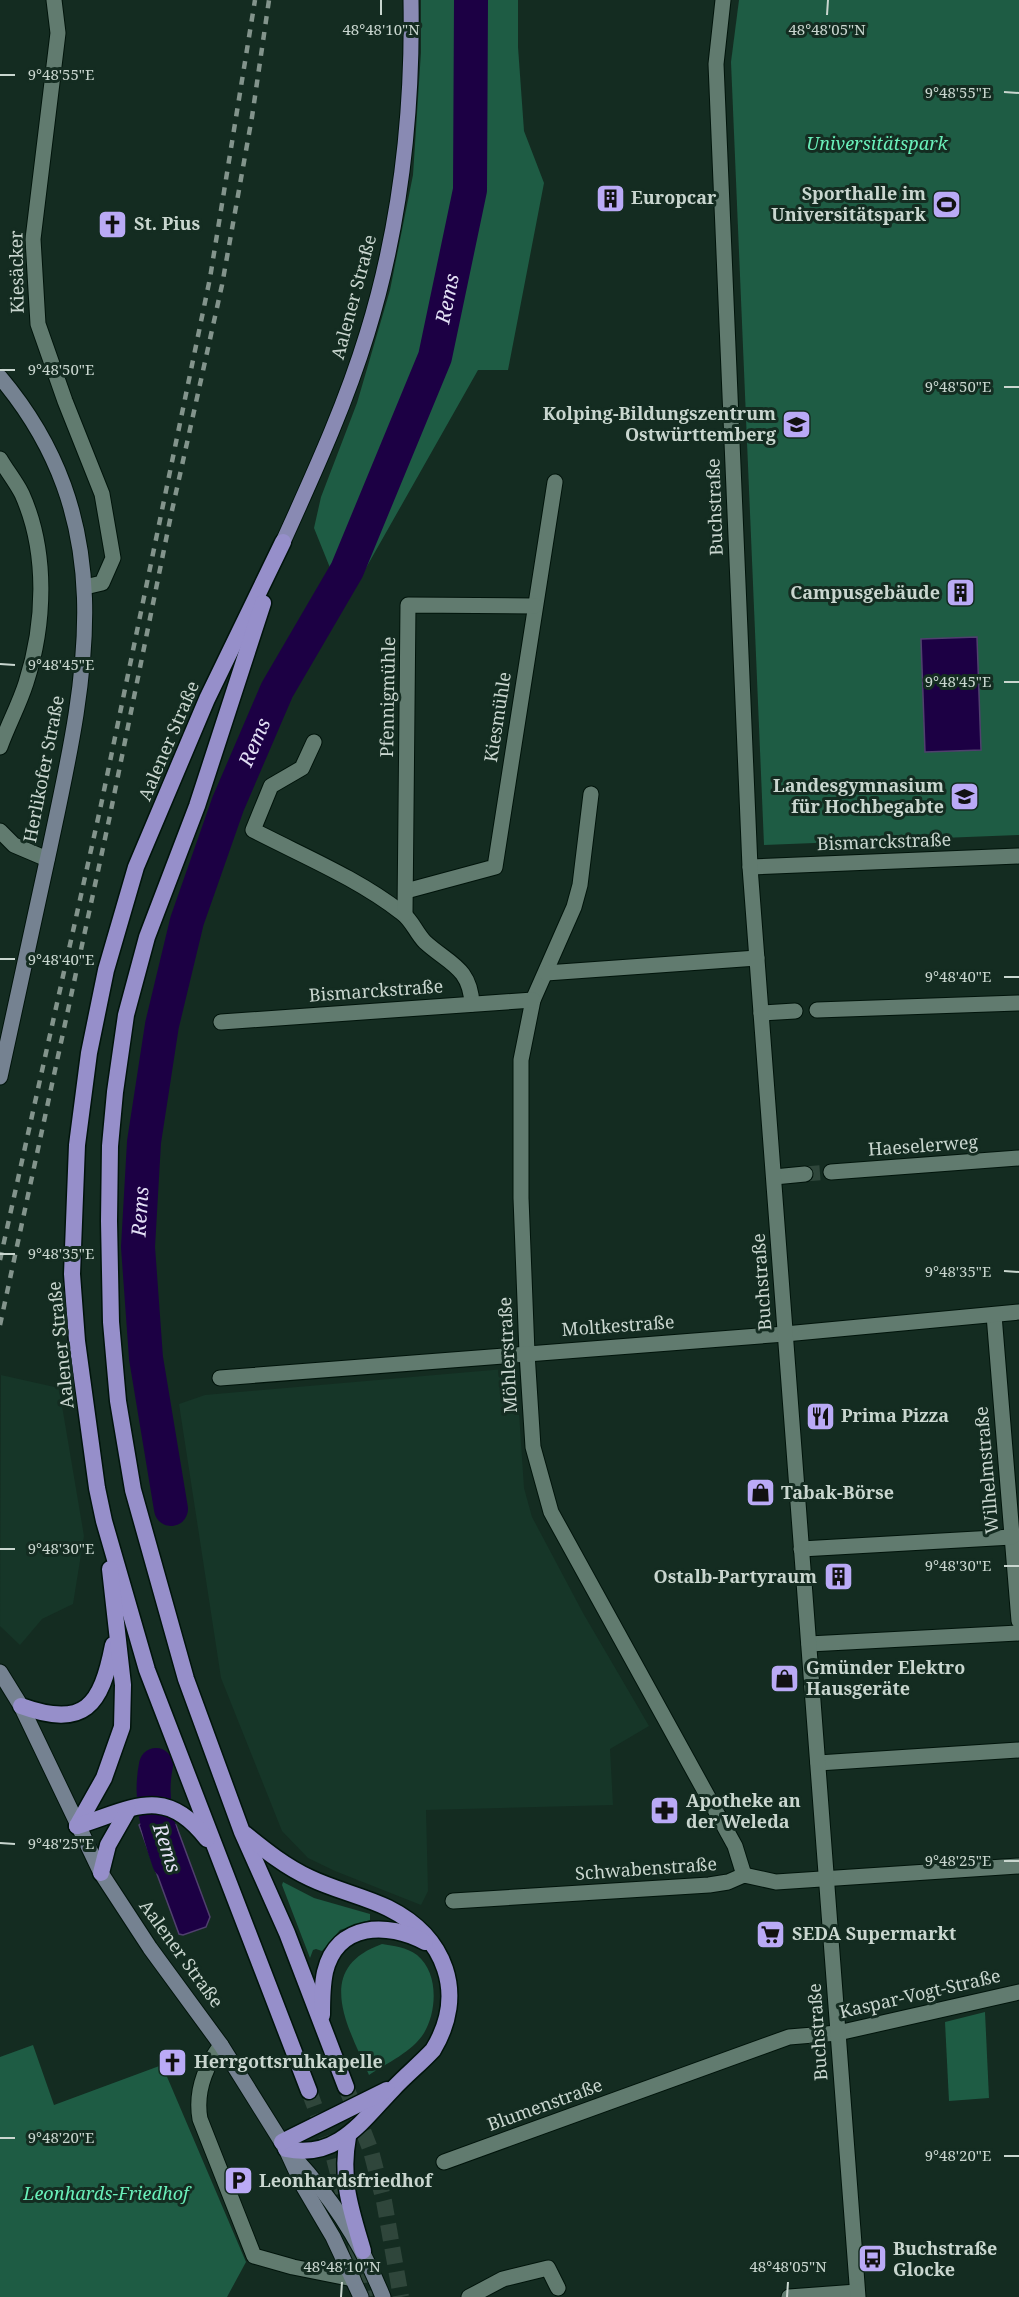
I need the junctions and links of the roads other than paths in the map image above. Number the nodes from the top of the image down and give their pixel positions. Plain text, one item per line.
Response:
1 (54, 0) edge
2 (411, 0) edge
3 (723, 0) edge
4 (0, 377) edge
5 (0, 459) edge
6 (555, 482) dead end
7 (283, 542) junction
8 (85, 587) junction
9 (534, 606) junction
10 (314, 742) dead end
11 (0, 747) edge
12 (591, 794) dead end
13 (0, 831) edge
14 (1019, 856) edge
15 (47, 859) junction
16 (750, 867) junction
17 (406, 891) junction
18 (405, 914) junction
19 (757, 958) junction
20 (546, 973) junction
21 (533, 1000) junction
22 (1019, 1003) edge
23 (472, 1004) junction
24 (817, 1010) dead end
25 (795, 1011) dead end
26 (761, 1013) junction
27 (221, 1022) dead end
28 (0, 1077) edge
29 (1019, 1158) edge
30 (831, 1172) tunnel mouth
31 (805, 1174) tunnel mouth
32 (774, 1176) junction
33 (1019, 1312) edge
34 (994, 1315) junction
35 (785, 1334) junction
36 (527, 1353) junction
37 (220, 1378) dead end
38 (104, 1521) junction
39 (1012, 1537) junction
40 (801, 1549) junction
41 (1019, 1621) edge
42 (117, 1626) junction
43 (1019, 1633) edge
44 (809, 1644) junction
45 (0, 1672) edge
46 (21, 1706) junction
47 (1019, 1750) edge
48 (818, 1763) junction
49 (128, 1810) junction
50 (77, 1826) junction
51 (242, 1832) junction
52 (215, 1850) junction
53 (1019, 1866) edge
54 (100, 1873) junction
55 (744, 1875) junction
56 (826, 1878) junction
57 (453, 1901) dead end
58 (433, 1946) junction
59 (1019, 1992) edge
60 (322, 2024) junction
61 (838, 2033) junction
62 (221, 2045) junction
63 (658, 2084) joint
64 (396, 2086) junction
65 (346, 2087) tunnel mouth
66 (309, 2091) tunnel mouth
67 (348, 2137) junction
68 (284, 2146) junction
69 (444, 2162) dead end
70 (363, 2251) junction
71 (353, 2279) junction
72 (558, 2288) dead end
73 (857, 2295) edge
74 (361, 2297) edge
75 (383, 2297) edge
76 (469, 2297) edge
77 (789, 2297) edge

1 - 8 street, Kiesäcker
2 - 7 main road, Aalener Straße
3 - 16 street, Buchstraße
4 - 8 main road, Herlikofer Straße
5 - 11 street
6 - 9 street, Kiesmühle
7 - 38 highway, Aalener Straße
7 - 51 highway
8 - 15 main road, Herlikofer Straße
9 - 17 street, Kiesmühle
9 - 17 street, Pfennigmühle
10 - 18 street
12 - 20 street, Möhlerstraße
13 - 15 street
14 - 16 street, Bismarckstraße
15 - 28 main road, Herlikofer Straße
16 - 19 street, Buchstraße
17 - 18 street, Pfennigmühle
18 - 23 street
19 - 20 street
19 - 26 street, Buchstraße
20 - 21 street, Möhlerstraße
21 - 23 street, Bismarckstraße
21 - 36 street, Möhlerstraße
22 - 24 street
23 - 27 street, Bismarckstraße
25 - 26 street
26 - 32 street, Buchstraße
29 - 30 street, Haeselerweg
31 - 32 street
32 - 35 street, Buchstraße
33 - 34 street, Moltkestraße
34 - 35 street, Moltkestraße
34 - 39 street, Wilhelmstraße
35 - 36 street, Moltkestraße
35 - 40 street, Buchstraße
36 - 37 street, Moltkestraße
36 - 55 street, Möhlerstraße
38 - 42 highway
38 - 52 highway
39 - 40 street
39 - 41 street, Wilhelmstraße
40 - 44 street, Buchstraße
42 - 46 highway
42 - 50 highway
43 - 44 street
44 - 48 street, Buchstraße
45 - 46 main road
46 - 50 main road, Aalener Straße
47 - 48 street
48 - 56 street, Buchstraße
49 - 50 highway
49 - 52 highway
49 - 54 highway
50 - 54 main road, Aalener Straße
51 - 58 highway
51 - 60 highway
52 - 66 highway
53 - 56 street, Schwabenstraße
54 - 62 main road, Aalener Straße
55 - 56 street, Schwabenstraße
55 - 57 street, Schwabenstraße
56 - 61 street, Buchstraße
58 - 60 highway
58 - 64 highway
59 - 61 street, Kaspar-Vogt-Straße
60 - 65 highway
61 - 63 street, Kaspar-Vogt-Straße
61 - 73 street, Buchstraße
62 - 68 main road, Aalener Straße
62 - 71 street
63 - 69 street, Blumenstraße
64 - 67 highway
64 - 68 highway
67 - 68 highway
67 - 70 highway
68 - 70 main road
68 - 71 main road
70 - 75 main road
71 - 74 main road
72 - 76 street
73 - 77 street

